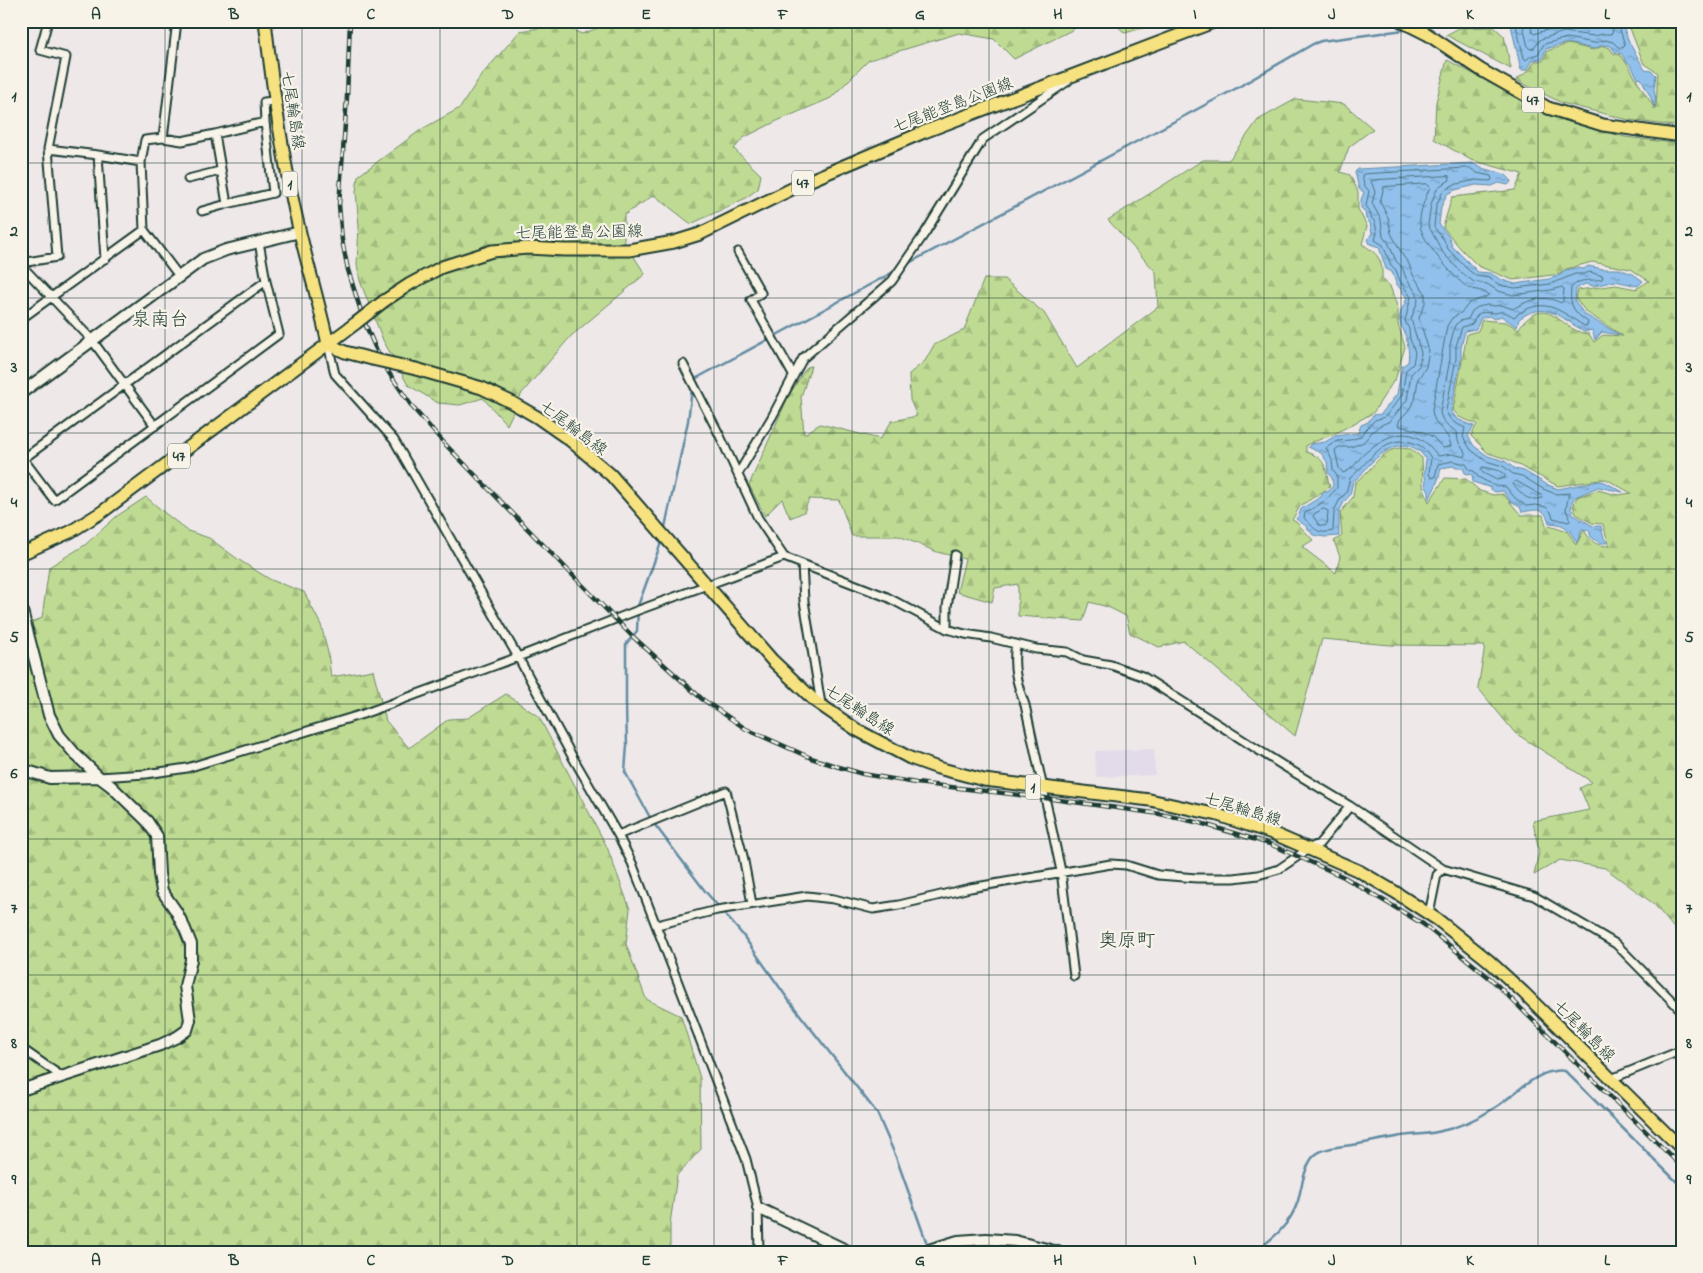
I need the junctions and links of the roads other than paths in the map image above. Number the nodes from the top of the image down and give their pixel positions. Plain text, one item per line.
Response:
1 (48, 21) edge
2 (177, 21) edge
3 (265, 21) edge
4 (1216, 21) edge
5 (1401, 21) edge
6 (1080, 73) junction
7 (274, 101) junction
8 (265, 122) junction
9 (215, 134) junction
10 (1682, 136) edge
11 (163, 138) junction
12 (48, 149) junction
13 (98, 155) junction
14 (141, 162) junction
15 (220, 171) junction
16 (188, 179) dead end
17 (227, 204) junction
18 (202, 211) dead end
19 (144, 230) junction
20 (300, 232) junction
21 (259, 242) junction
22 (738, 252) dead end
23 (106, 259) junction
24 (21, 264) edge
25 (180, 276) junction
26 (266, 281) junction
27 (51, 297) junction
28 (21, 319) edge
29 (92, 340) junction
30 (328, 344) junction
31 (683, 364) dead end
32 (792, 375) junction
33 (124, 383) junction
34 (21, 393) edge
35 (155, 426) junction
36 (22, 457) edge
37 (738, 474) junction
38 (21, 554) edge
39 (956, 555) dead end
40 (784, 557) junction
41 (802, 564) junction
42 (706, 585) junction
43 (21, 607) edge
44 (947, 629) junction
45 (1016, 644) junction
46 (518, 657) junction
47 (821, 704) junction
48 (21, 770) edge
49 (99, 777) junction
50 (1044, 788) junction
51 (1350, 806) junction
52 (618, 835) junction
53 (1310, 848) junction
54 (1443, 869) junction
55 (1061, 871) junction
56 (752, 904) junction
57 (1429, 914) junction
58 (657, 925) junction
59 (1074, 976) dead end
60 (1682, 1011) edge
61 (21, 1048) edge
62 (1682, 1050) edge
63 (61, 1076) junction
64 (1611, 1079) junction
65 (21, 1090) edge
66 (1682, 1149) edge
67 (758, 1208) junction
68 (759, 1252) edge
69 (850, 1252) edge
70 (922, 1252) edge
71 (1058, 1252) edge

1 - 12 street
2 - 11 street
3 - 7 main road, 七尾輪島線 / 1
4 - 6 main road, 七尾能登島公園線 / 47
5 - 10 main road, 47
6 - 30 main road, 七尾能登島公園線 / 47, bridge
6 - 32 street
7 - 8 street
7 - 20 main road, 七尾輪島線 / 1
8 - 9 street
8 - 17 street
9 - 11 street
9 - 15 street
11 - 14 street
12 - 13 street
12 - 24 street
13 - 14 street
13 - 23 street
14 - 19 street
15 - 16 street
15 - 17 street
17 - 18 street
19 - 23 street
19 - 25 street
20 - 21 street
20 - 30 main road, 七尾輪島線 / 1
21 - 25 street
21 - 26 street
22 - 32 street
23 - 27 street
24 - 27 street
25 - 29 street
26 - 33 street
26 - 35 street
27 - 28 street
27 - 29 street
29 - 33 street
29 - 34 street
30 - 38 main road, 七尾能登島公園線 / 47
30 - 42 main road, 七尾輪島線 / 1, bridge
30 - 46 street
31 - 37 street
32 - 37 street
33 - 35 street
33 - 36 street
35 - 36 street
37 - 40 street
39 - 44 street
40 - 41 street
40 - 42 street
41 - 44 street
41 - 47 street
42 - 46 street
42 - 47 main road, 七尾輪島線 / 1
43 - 49 street
44 - 45 street
45 - 50 street
45 - 51 street
46 - 49 street
46 - 52 street
47 - 50 main road, 七尾輪島線 / 1
48 - 49 street
49 - 63 street
50 - 53 main road, 七尾輪島線 / 1
50 - 55 street
51 - 53 street
51 - 54 street
52 - 56 street
52 - 58 street
53 - 55 street
53 - 57 main road, 七尾輪島線 / 1
54 - 57 street
54 - 60 street
55 - 56 street
55 - 59 street
56 - 58 street
57 - 64 main road, 七尾輪島線 / 1
58 - 67 street
61 - 63 street
62 - 64 street
63 - 65 street
64 - 66 main road, 七尾輪島線 / 1
67 - 68 street
67 - 69 street
70 - 71 street

